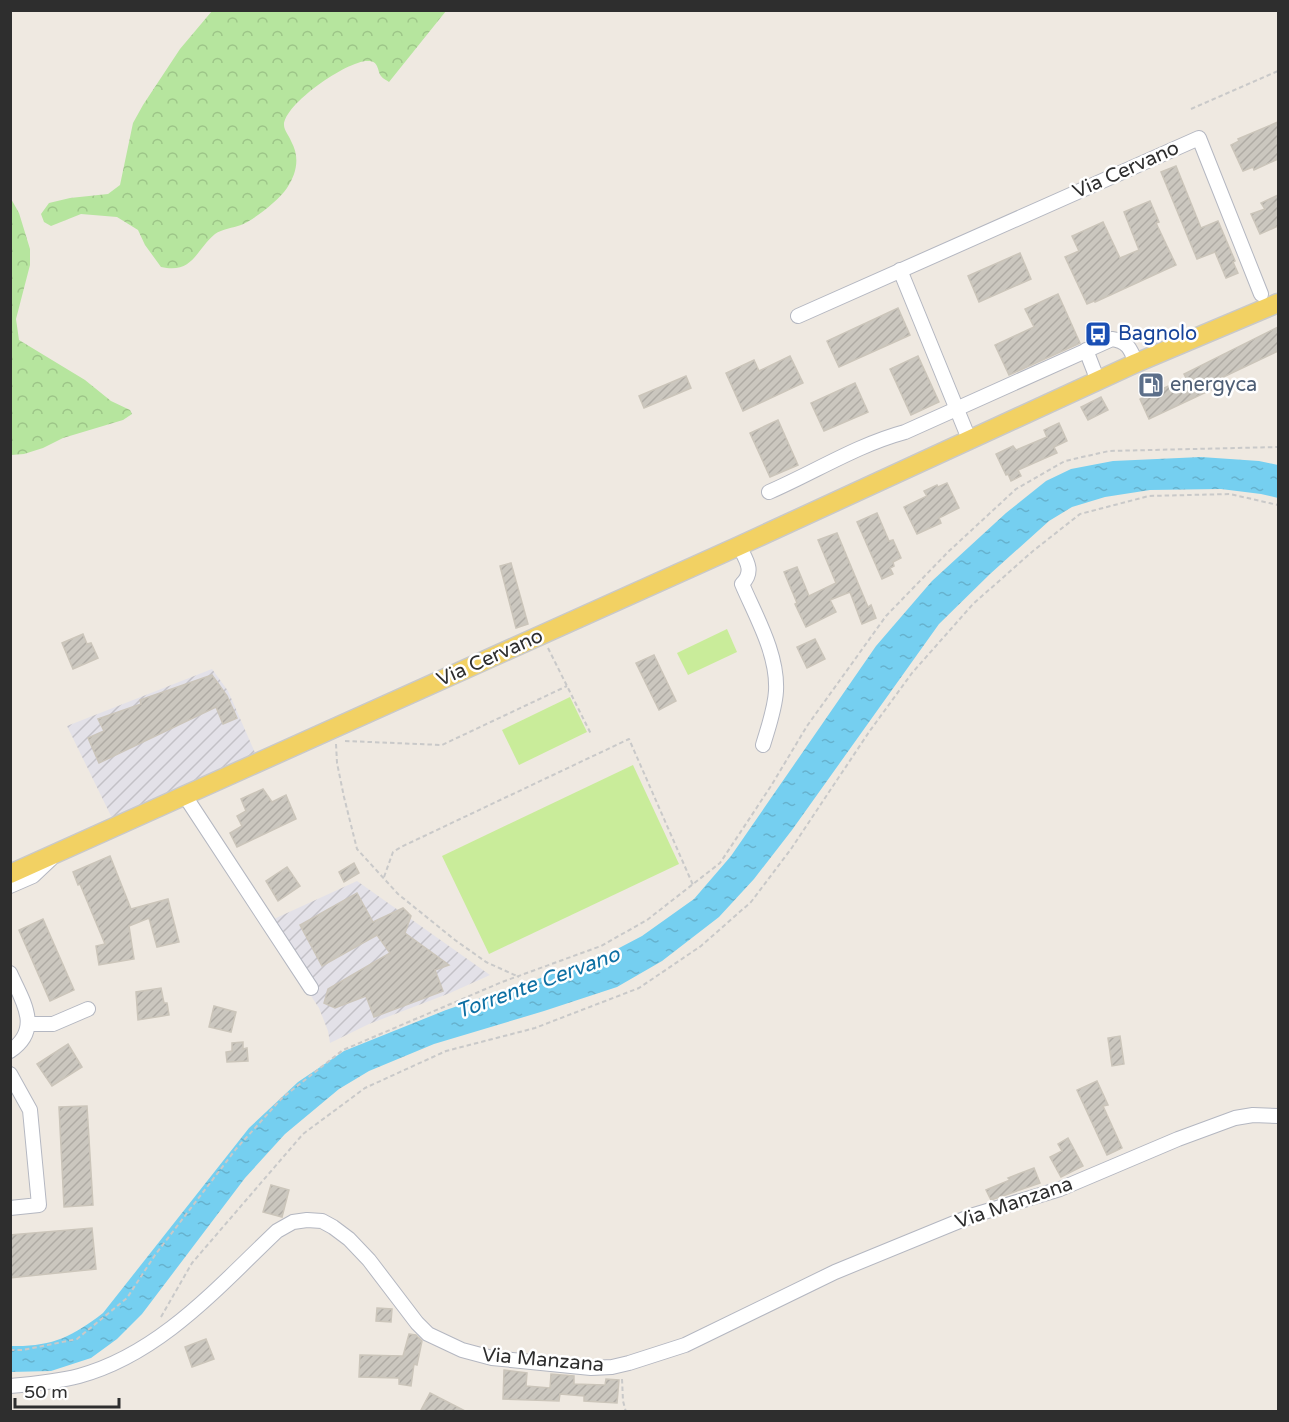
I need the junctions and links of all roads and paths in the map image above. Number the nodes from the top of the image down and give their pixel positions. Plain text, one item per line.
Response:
1 (1278, 71) edge
2 (1191, 109) dead end
3 (900, 270) junction
4 (1261, 294) dead end
5 (1278, 303) edge
6 (798, 316) dead end
7 (1086, 350) junction
8 (1136, 363) junction
9 (1098, 381) junction
10 (957, 409) junction
11 (969, 439) junction
12 (1278, 447) edge
13 (769, 492) dead end
14 (1278, 505) edge
15 (739, 546) junction
16 (547, 646) dead end
17 (567, 686) junction
18 (591, 734) dead end
19 (763, 745) dead end
20 (185, 796) junction
21 (56, 854) junction
22 (10, 874) edge
23 (384, 879) junction
24 (693, 885) junction
25 (10, 886) edge
26 (10, 973) edge
27 (519, 976) junction
28 (311, 988) dead end
29 (88, 1009) dead end
30 (28, 1024) junction
31 (10, 1051) edge
32 (10, 1074) edge
33 (1278, 1116) edge
34 (10, 1208) edge
35 (153, 1342) junction
36 (10, 1350) edge
37 (622, 1365) junction
38 (10, 1386) edge
39 (626, 1412) edge

1 - 2 path
3 - 4 street, Via Cervano
3 - 6 street, Via Cervano
3 - 10 street
5 - 8 main road, Via Cervano
7 - 8 street
7 - 9 street
7 - 10 street
8 - 9 main road, Via Cervano
9 - 11 main road, Via Cervano
10 - 11 street
10 - 13 street
11 - 15 main road, Via Cervano
12 - 24 path
14 - 35 path
15 - 19 street
15 - 20 main road, Via Cervano
16 - 17 path
17 - 18 path
17 - 23 path
20 - 21 main road, Via Cervano
20 - 28 street
21 - 22 main road, Via Cervano
21 - 25 street
23 - 24 path
23 - 27 path
24 - 27 path
26 - 30 street
27 - 36 path
29 - 30 street
30 - 31 street
32 - 34 street
33 - 37 street, Via Manzana
35 - 37 street, Via Manzana
35 - 38 street, Via Manzana
37 - 39 path

